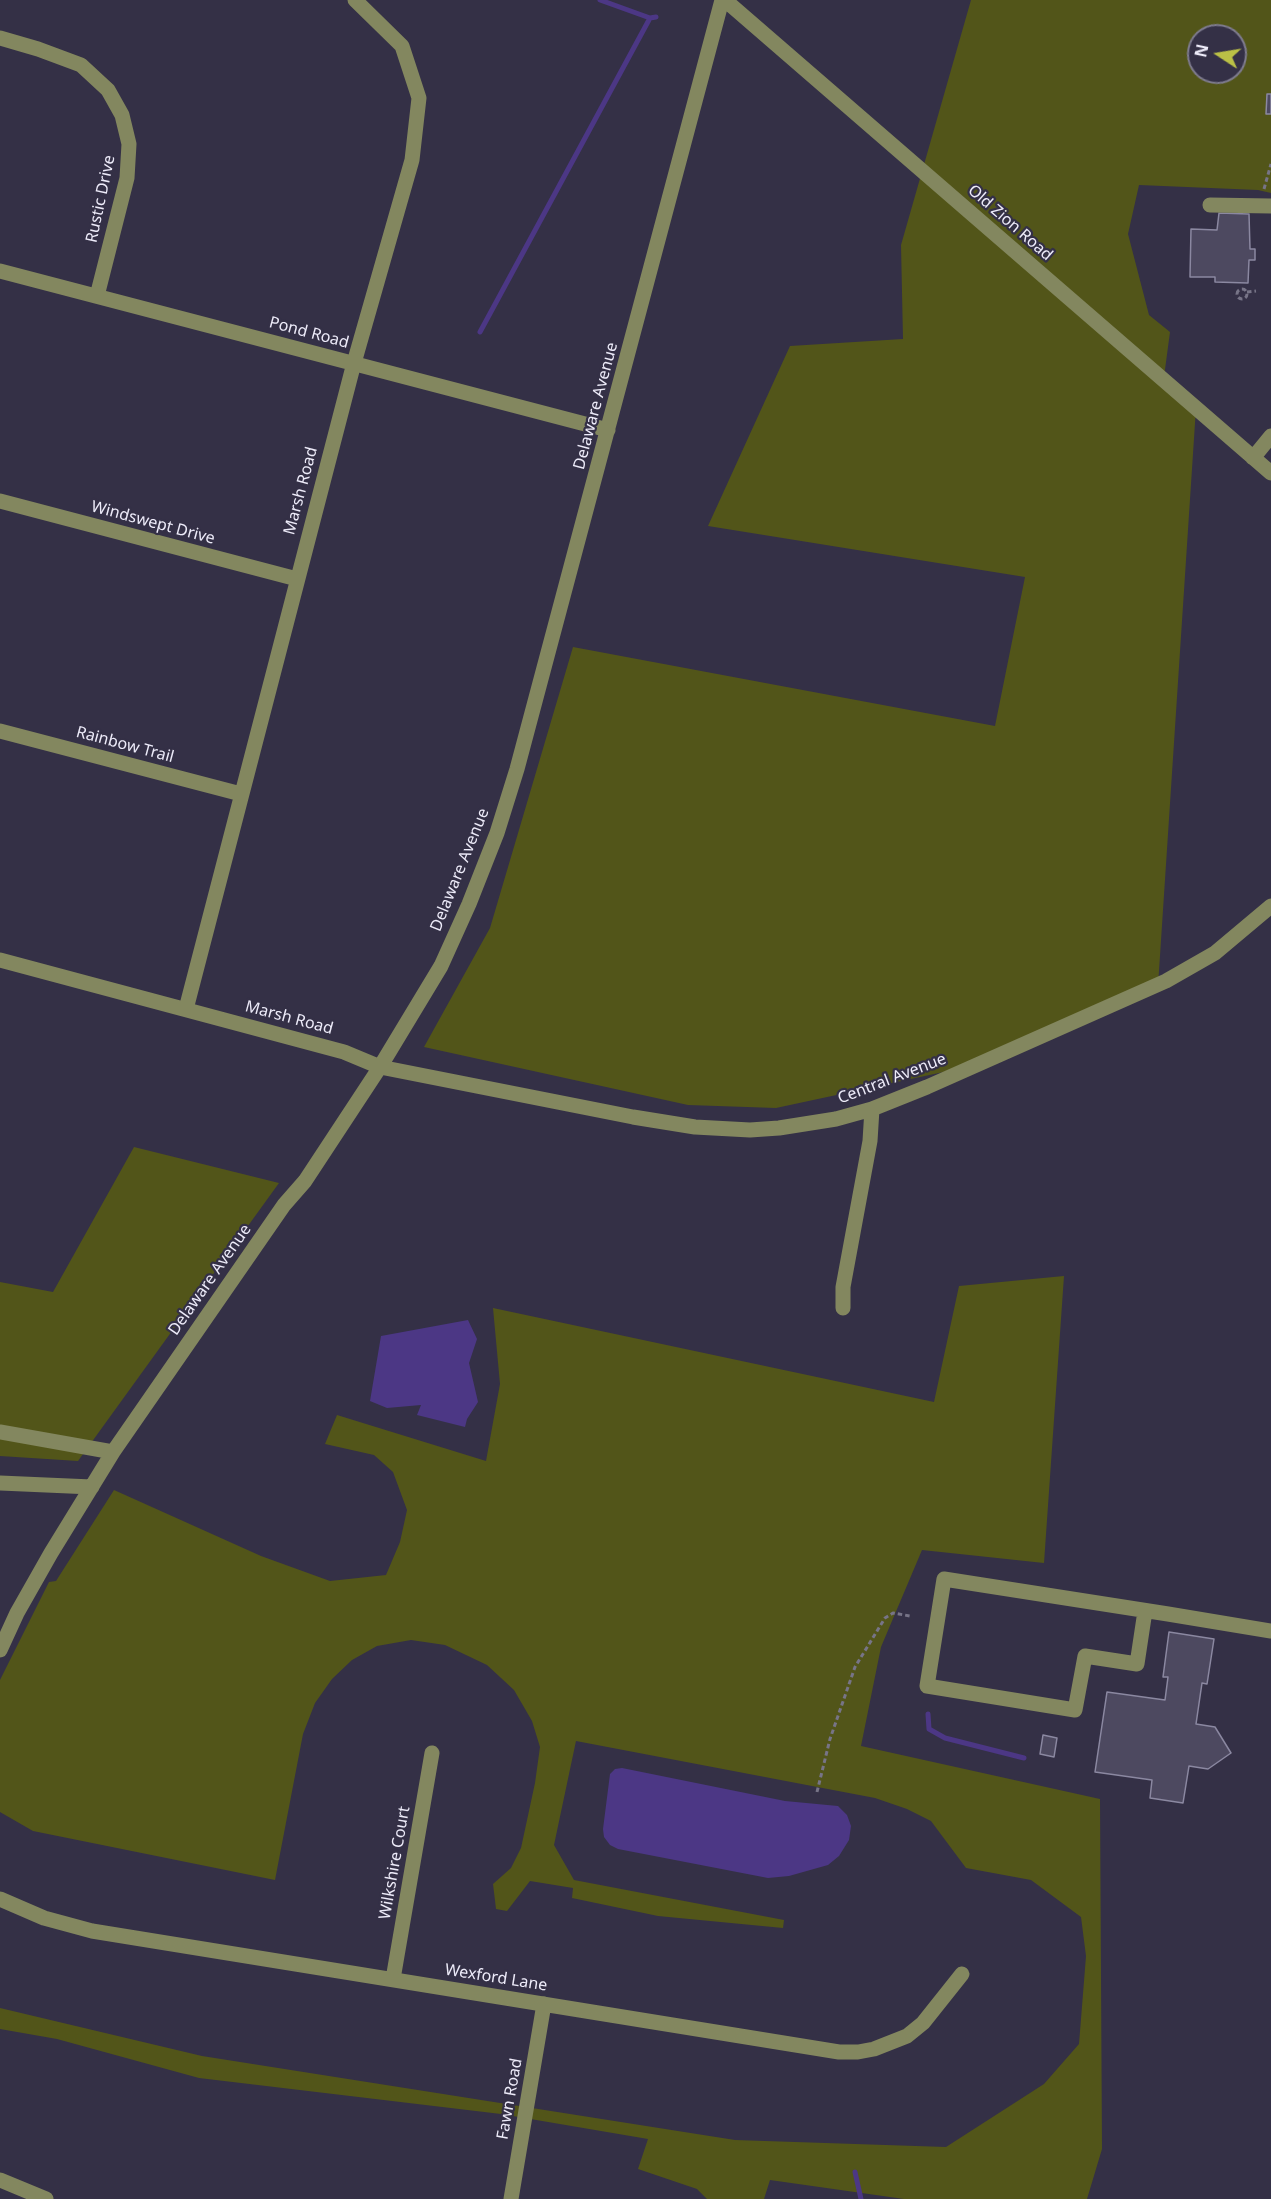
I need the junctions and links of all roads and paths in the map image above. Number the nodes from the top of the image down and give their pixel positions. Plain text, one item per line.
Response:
1 (355, 0) edge
2 (724, 0) edge
3 (0, 38) edge
4 (1271, 164) edge
5 (1267, 201) edge
6 (1210, 205) dead end
7 (0, 272) edge
8 (1256, 291) dead end
9 (1247, 292) dead end
10 (97, 296) junction
11 (354, 363) junction
12 (608, 430) junction
13 (1271, 436) edge
14 (1253, 458) junction
15 (1271, 473) edge
16 (0, 501) edge
17 (297, 579) junction
18 (0, 731) edge
19 (241, 794) junction
20 (1271, 906) edge
21 (0, 960) edge
22 (186, 1009) junction
23 (380, 1067) junction
24 (872, 1109) junction
25 (843, 1308) dead end
26 (0, 1432) edge
27 (113, 1452) junction
28 (0, 1483) edge
29 (92, 1487) junction
30 (1145, 1611) junction
31 (910, 1616) dead end
32 (6, 1623) edge
33 (1271, 1631) edge
34 (0, 1650) edge
35 (432, 1754) dead end
36 (817, 1792) dead end
37 (0, 1899) edge
38 (962, 1974) dead end
39 (393, 1979) junction
40 (544, 2004) junction
41 (0, 2180) edge
42 (16, 2193) edge
43 (46, 2199) edge
44 (511, 2199) edge

1 - 11 street, Marsh Road
2 - 12 street, Delaware Avenue
2 - 14 street, Old Zion Road
3 - 10 street, Rustic Drive
4 - 5 path
5 - 6 street
7 - 10 street, Pond Road
8 - 9 path
10 - 11 street, Pond Road
11 - 12 street, Pond Road
11 - 17 street, Marsh Road
12 - 23 street, Delaware Avenue
13 - 14 street
14 - 15 street, Old Zion Road
16 - 17 street, Windswept Drive
17 - 19 street, Marsh Road
18 - 19 street, Rainbow Trail
19 - 22 street, Marsh Road
20 - 24 street, Central Avenue
21 - 22 street, Marsh Road
22 - 23 street, Marsh Road
23 - 24 street, Central Avenue
23 - 27 street, Delaware Avenue
24 - 25 street
26 - 27 street
27 - 29 street, Delaware Avenue
28 - 29 street
29 - 32 street, Delaware Avenue
30 - 30 street
30 - 33 street
31 - 36 path
32 - 34 street, Delaware Avenue
35 - 39 street, Wilkshire Court
37 - 39 street, Wexford Lane
38 - 40 street, Wexford Lane
39 - 40 street, Wexford Lane
40 - 44 street, Fawn Road
41 - 42 street
42 - 43 street

